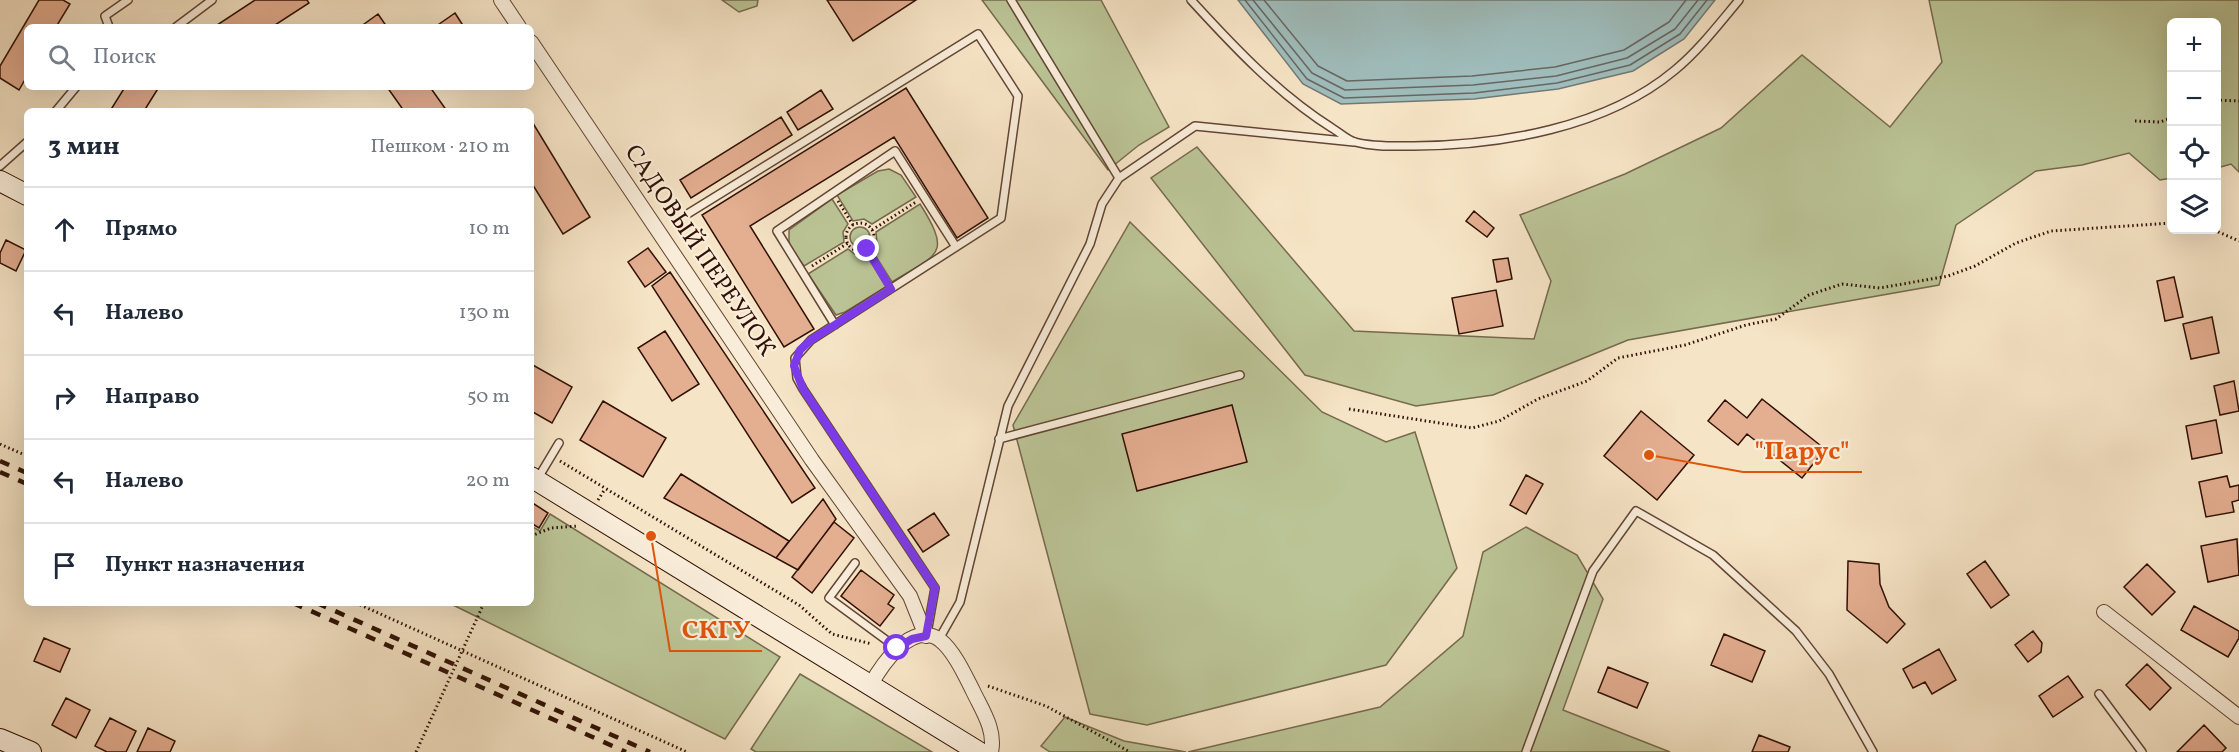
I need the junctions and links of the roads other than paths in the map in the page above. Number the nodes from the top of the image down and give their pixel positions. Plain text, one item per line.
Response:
1 (128, 0) edge
2 (212, 0) edge
3 (501, 0) edge
4 (1011, 0) edge
5 (1191, 0) edge
6 (1739, 0) edge
7 (108, 24) edge
8 (180, 24) edge
9 (517, 24) edge
10 (534, 46) edge
11 (74, 90) edge
12 (58, 108) edge
13 (1354, 142) junction
14 (24, 145) edge
15 (0, 166) edge
16 (1119, 178) junction
17 (0, 181) edge
18 (24, 193) edge
19 (689, 213) dead end
20 (956, 247) junction
21 (835, 326) junction
22 (1240, 375) dead end
23 (999, 439) junction
24 (559, 443) dead end
25 (534, 479) edge
26 (855, 563) dead end
27 (2104, 612) dead end
28 (933, 637) junction
29 (893, 645) junction
30 (870, 686) junction
31 (2099, 694) dead end
32 (2239, 717) edge
33 (0, 739) edge
34 (28, 751) edge
35 (979, 752) edge
36 (991, 752) edge
37 (1526, 752) edge
38 (1873, 752) edge
39 (2142, 752) edge

1 - 7 lane
2 - 8 lane
3 - 9 street
4 - 16 lane
5 - 13 lane
6 - 13 lane
10 - 28 street, САДОВЫЙ ПЕРЕУЛОК
11 - 12 lane
13 - 16 lane
14 - 15 lane
16 - 23 lane
17 - 18 main road
19 - 20 lane
20 - 21 lane
20 - 21 lane
21 - 28 lane
22 - 23 lane
23 - 28 lane
24 - 25 lane
25 - 30 main road
26 - 29 lane
27 - 32 street
28 - 29 street
28 - 36 street, САДОВЫЙ ПЕРЕУЛОК
29 - 30 street
30 - 35 main road
31 - 39 lane
33 - 34 main road
37 - 38 lane

